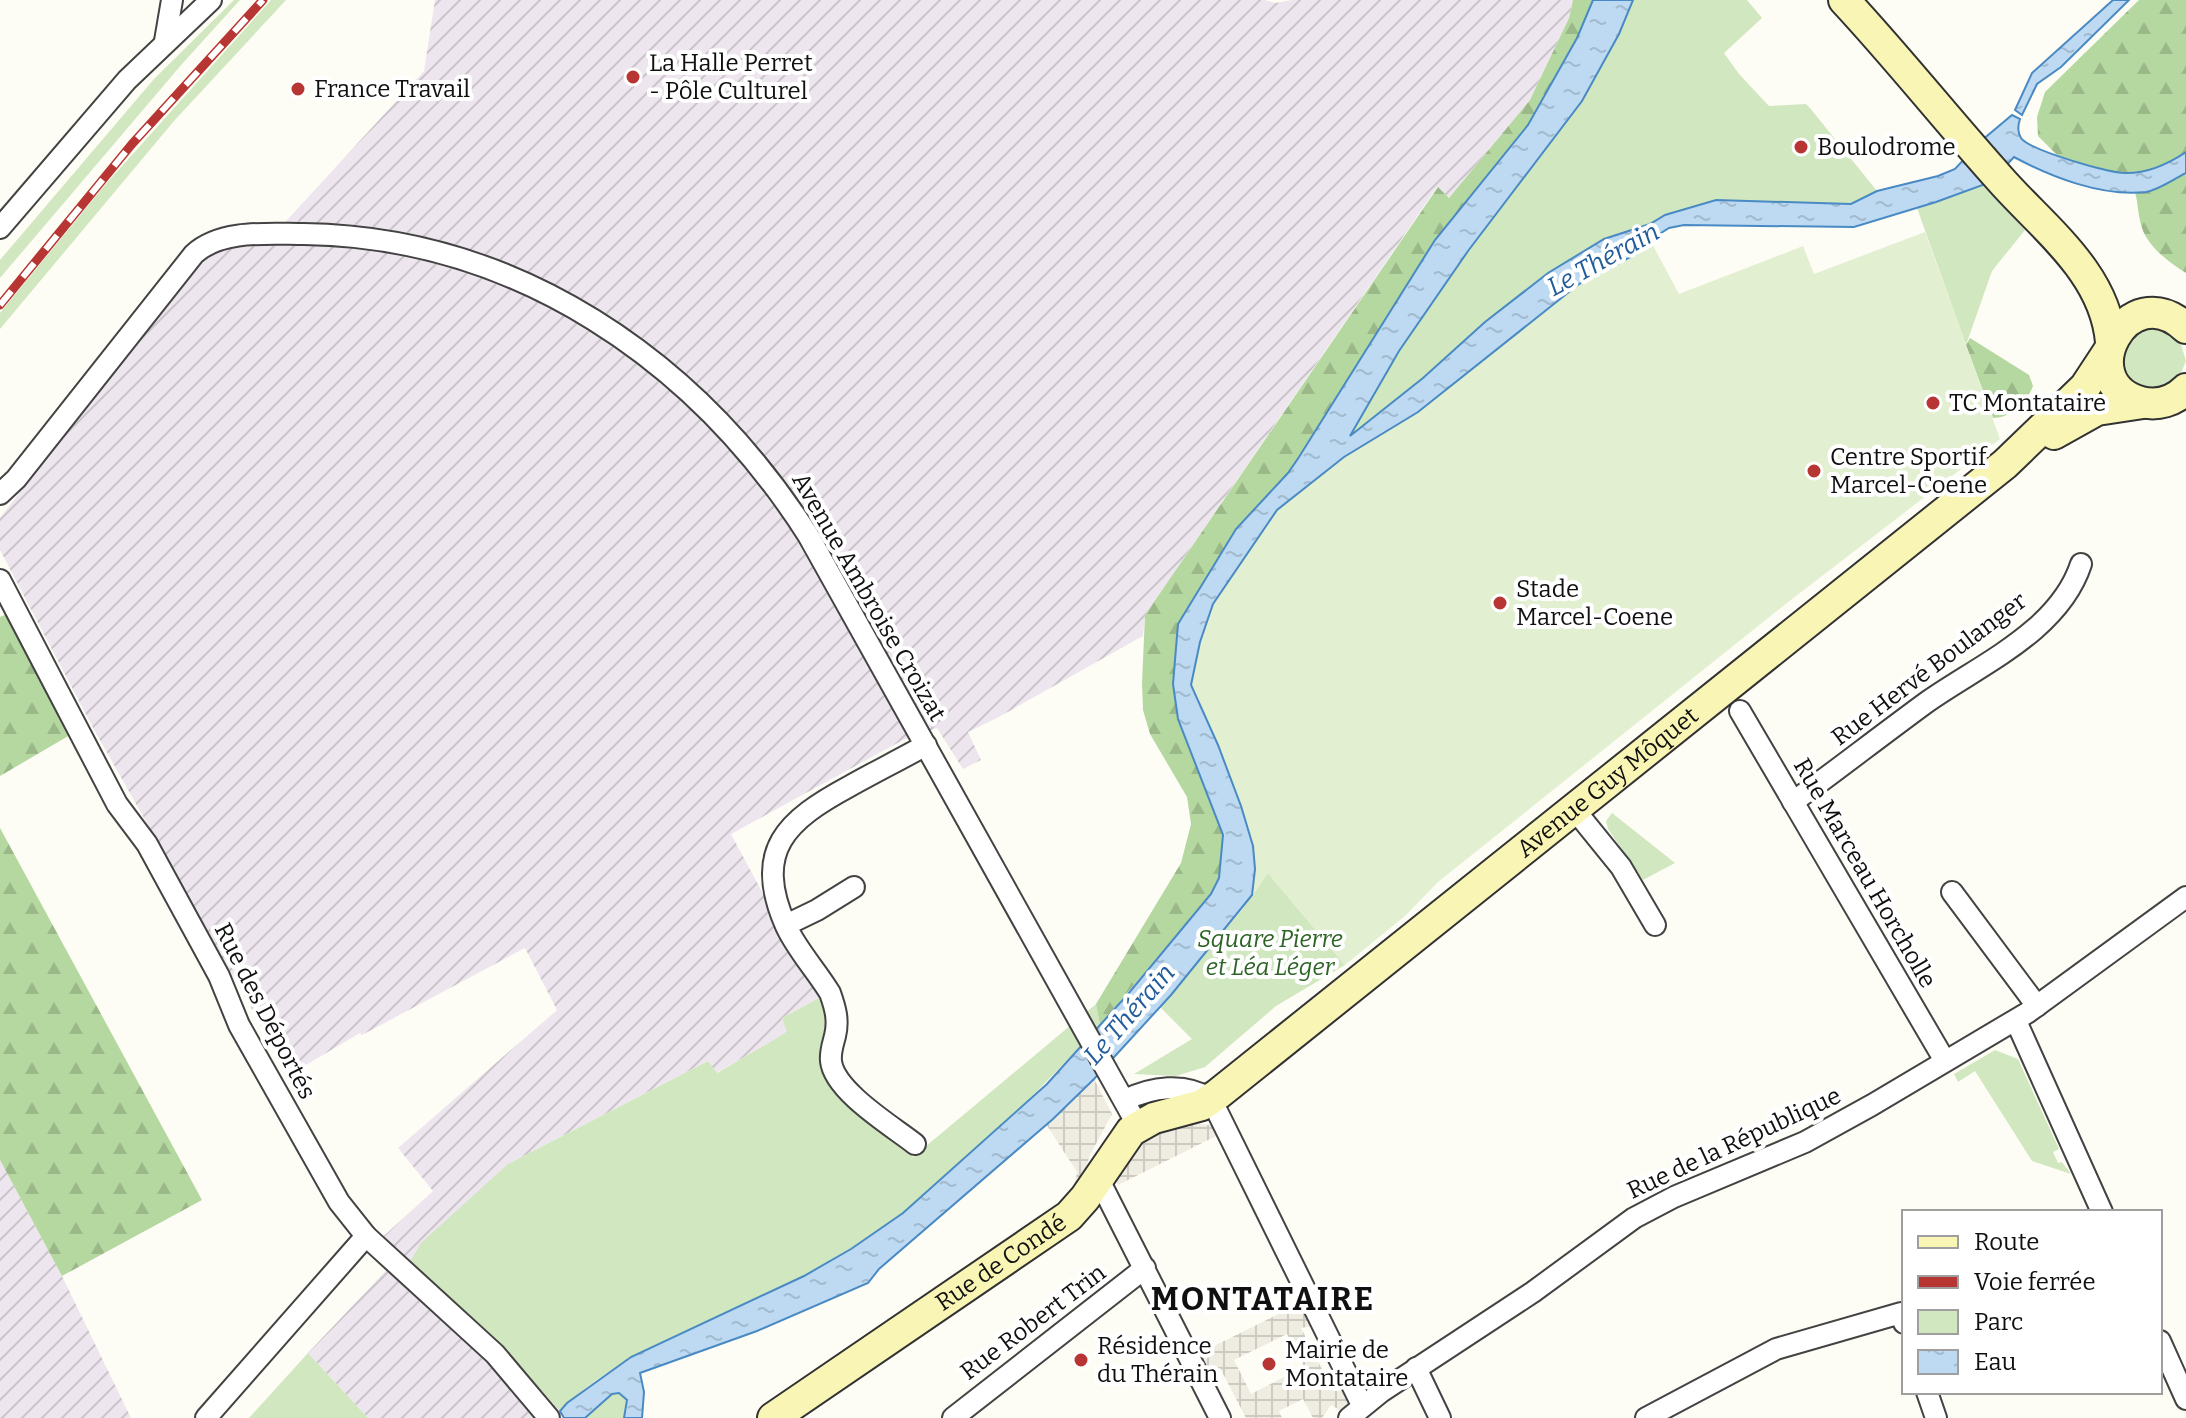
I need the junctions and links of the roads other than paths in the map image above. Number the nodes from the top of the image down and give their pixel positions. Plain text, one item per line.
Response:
1 (172, 0) edge
2 (211, 0) edge
3 (1844, 0) edge
4 (163, 43) junction
5 (0, 227) edge
6 (2076, 262) junction
7 (2170, 316) edge
8 (2110, 347) junction
9 (2169, 402) edge
10 (2005, 464) junction
11 (0, 494) edge
12 (2081, 564) dead end
13 (0, 580) edge
14 (1740, 711) dead end
15 (926, 745) junction
16 (1793, 802) junction
17 (1574, 809) junction
18 (854, 887) dead end
19 (1952, 892) dead end
20 (2185, 900) edge
21 (786, 925) junction
22 (1655, 925) dead end
23 (2037, 1006) junction
24 (2016, 1021) junction
25 (1945, 1061) junction
26 (1211, 1099) junction
27 (1132, 1113) junction
28 (915, 1144) dead end
29 (1098, 1178) junction
30 (2101, 1210) edge
31 (366, 1236) junction
32 (1145, 1268) junction
33 (1902, 1316) edge
34 (2162, 1345) edge
35 (1416, 1368) junction
36 (1928, 1394) edge
37 (2186, 1399) edge
38 (1356, 1412) edge
39 (549, 1417) edge
40 (206, 1418) edge
41 (773, 1418) edge
42 (953, 1418) edge
43 (1220, 1418) edge
44 (1440, 1418) edge
45 (1646, 1418) edge
46 (1936, 1418) edge

1 - 4 street
2 - 4 street
3 - 6 main road
4 - 5 street
6 - 7 main road
6 - 8 main road
7 - 8 main road, Avenue Guy Môquet
8 - 9 main road
8 - 10 main road, Avenue Guy Môquet
9 - 10 main road, Avenue Guy Môquet
10 - 17 main road, Avenue Guy Môquet
11 - 15 street, Avenue Ambroise Croizat
12 - 16 street, Rue Hervé Boulanger
13 - 31 street, Rue des Déportés
14 - 16 street, Rue Marceau Horcholle
15 - 21 street
15 - 27 street, Avenue Ambroise Croizat
16 - 25 street, Rue Marceau Horcholle
17 - 22 street
17 - 26 main road, Avenue Guy Môquet
18 - 21 street
19 - 23 street
20 - 23 street, Rue de la République
21 - 28 street
23 - 24 street, Rue de la République
24 - 25 street, Rue de la République
24 - 30 street
25 - 35 street, Rue de la République
26 - 27 main road, Rue de Condé
26 - 38 street
27 - 29 main road, Rue de Condé
29 - 32 street
29 - 41 main road, Rue de Condé
31 - 39 street, Rue des Déportés
31 - 40 street
32 - 42 street, Rue Robert Trin
32 - 43 street
33 - 45 street
34 - 37 street
35 - 38 street, Rue de la République
35 - 44 street
36 - 46 street

